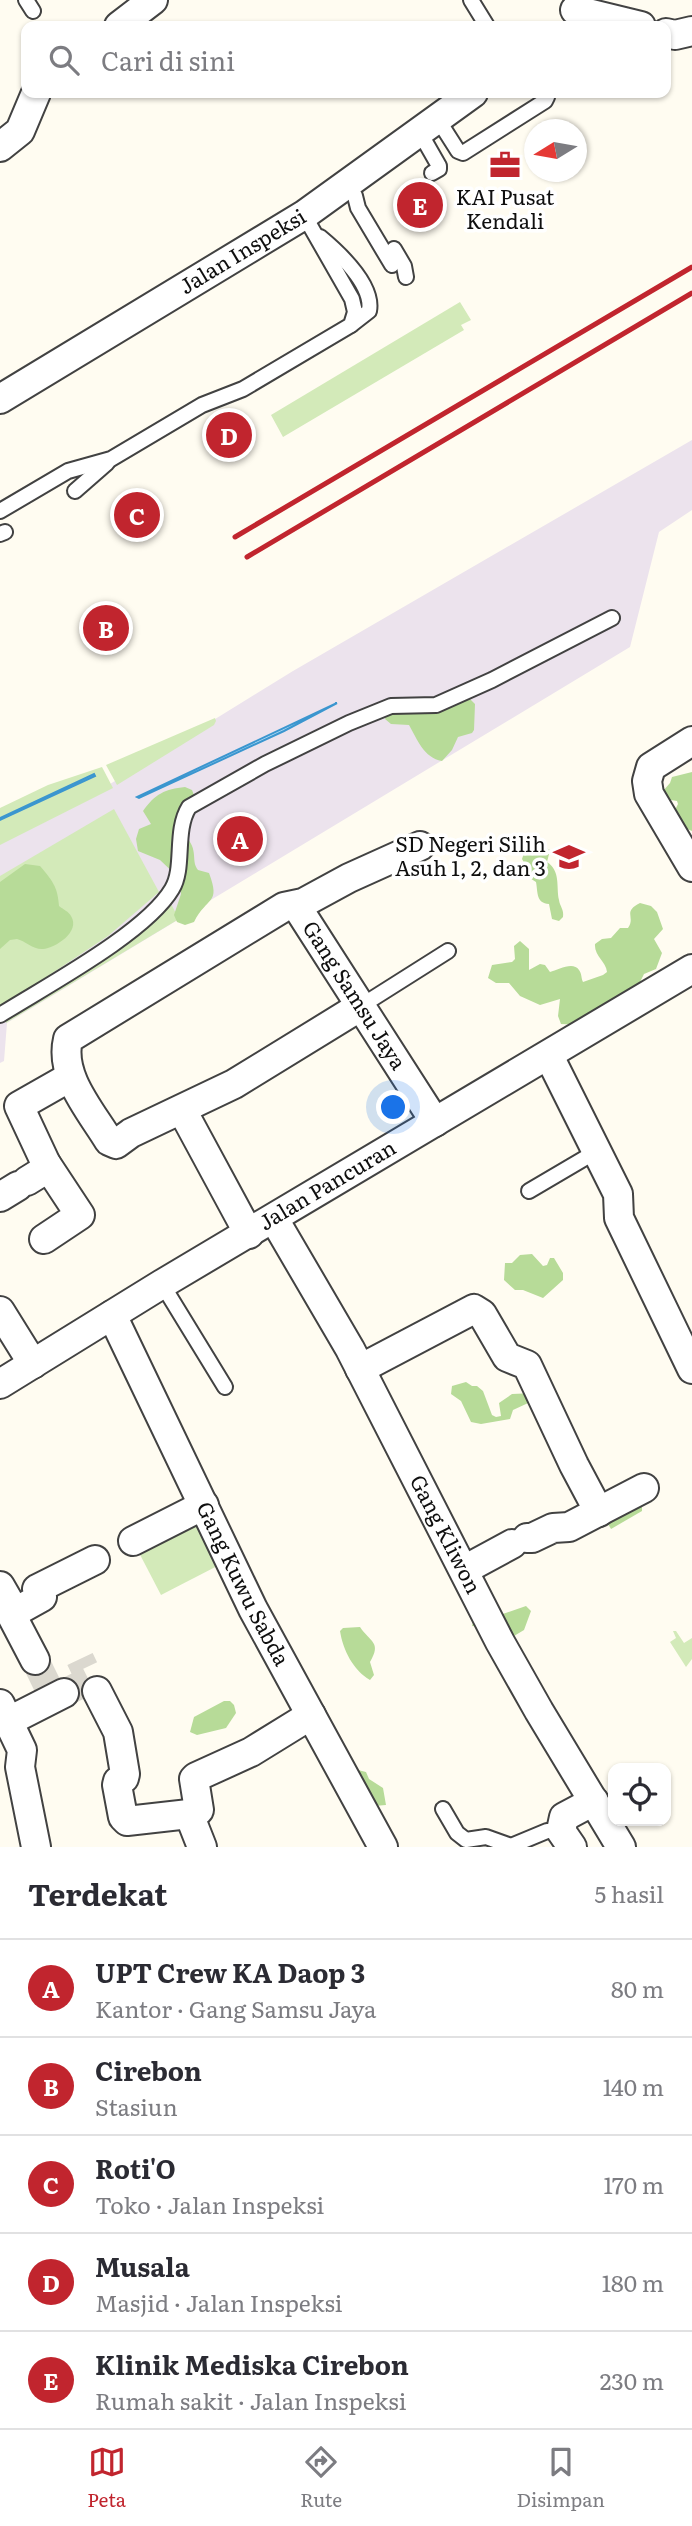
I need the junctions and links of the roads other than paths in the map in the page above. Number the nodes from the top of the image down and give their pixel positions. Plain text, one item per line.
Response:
1 (153, 0) edge
2 (471, 0) edge
3 (572, 12) edge
4 (125, 21) edge
5 (484, 21) edge
6 (616, 21) edge
7 (692, 31) edge
8 (671, 34) edge
9 (34, 98) edge
10 (466, 98) edge
11 (546, 98) edge
12 (428, 125) junction
13 (0, 147) edge
14 (432, 173) dead end
15 (360, 185) junction
16 (310, 224) junction
17 (1, 397) edge
18 (111, 459) junction
19 (75, 491) dead end
20 (0, 511) edge
21 (612, 618) dead end
22 (692, 741) edge
23 (419, 846) dead end
24 (692, 867) edge
25 (294, 906) junction
26 (448, 951) dead end
27 (692, 969) edge
28 (361, 1006) junction
29 (0, 1014) edge
30 (549, 1056) junction
31 (70, 1077) junction
32 (182, 1110) junction
33 (435, 1122) junction
34 (597, 1151) junction
35 (23, 1182) edge
36 (529, 1191) dead end
37 (274, 1219) junction
38 (248, 1234) junction
39 (44, 1239) dead end
40 (162, 1284) junction
41 (0, 1311) edge
42 (112, 1315) junction
43 (33, 1364) junction
44 (359, 1369) junction
45 (692, 1369) edge
46 (0, 1384) edge
47 (225, 1387) dead end
48 (644, 1488) dead end
49 (204, 1505) junction
50 (599, 1512) junction
51 (464, 1570) junction
52 (0, 1586) edge
53 (15, 1612) junction
54 (35, 1660) tunnel mouth
55 (97, 1691) dead end
56 (57, 1696) tunnel mouth
57 (4, 1713) edge
58 (311, 1715) junction
59 (594, 1801) junction
60 (443, 1809) dead end
61 (189, 1814) junction
62 (567, 1839) edge
63 (36, 1847) edge
64 (202, 1847) edge
65 (383, 1847) edge
66 (621, 1847) edge

1 - 4 street
2 - 5 lane
3 - 6 street
7 - 8 street
9 - 13 street
10 - 12 street, Jalan Inspeksi
11 - 12 lane
12 - 14 lane
12 - 15 street, Jalan Inspeksi
15 - 15 lane
15 - 16 street, Jalan Inspeksi
16 - 17 street, Jalan Inspeksi
16 - 18 lane
18 - 19 lane
18 - 20 lane
21 - 29 lane
22 - 24 street
23 - 25 street
25 - 28 street, Gang Samsu Jaya
25 - 31 street
26 - 28 lane
27 - 30 street, Jalan Pancuran
28 - 32 street
28 - 33 street, Gang Samsu Jaya
30 - 33 street, Jalan Pancuran
30 - 34 street
31 - 32 street
31 - 35 street
32 - 38 street
33 - 37 street, Jalan Pancuran
34 - 36 lane
34 - 45 street
35 - 39 street
37 - 38 street, Jalan Pancuran
37 - 44 street, Gang Kliwon
38 - 40 street, Jalan Pancuran
40 - 42 street, Jalan Pancuran
40 - 47 lane
41 - 43 street
42 - 43 street, Jalan Pancuran
42 - 49 street, Gang Kuwu Sabda
43 - 46 street, Jalan Pancuran
44 - 50 street
44 - 51 street, Gang Kliwon
48 - 50 street
49 - 53 street
49 - 58 street, Gang Kuwu Sabda
50 - 51 street
51 - 59 street, Gang Kliwon
52 - 53 street
53 - 54 street
55 - 61 street
56 - 57 street
57 - 63 street
58 - 61 street
58 - 65 street, Gang Kuwu Sabda
59 - 62 street
59 - 66 street, Gang Kliwon
60 - 62 lane
61 - 64 street

